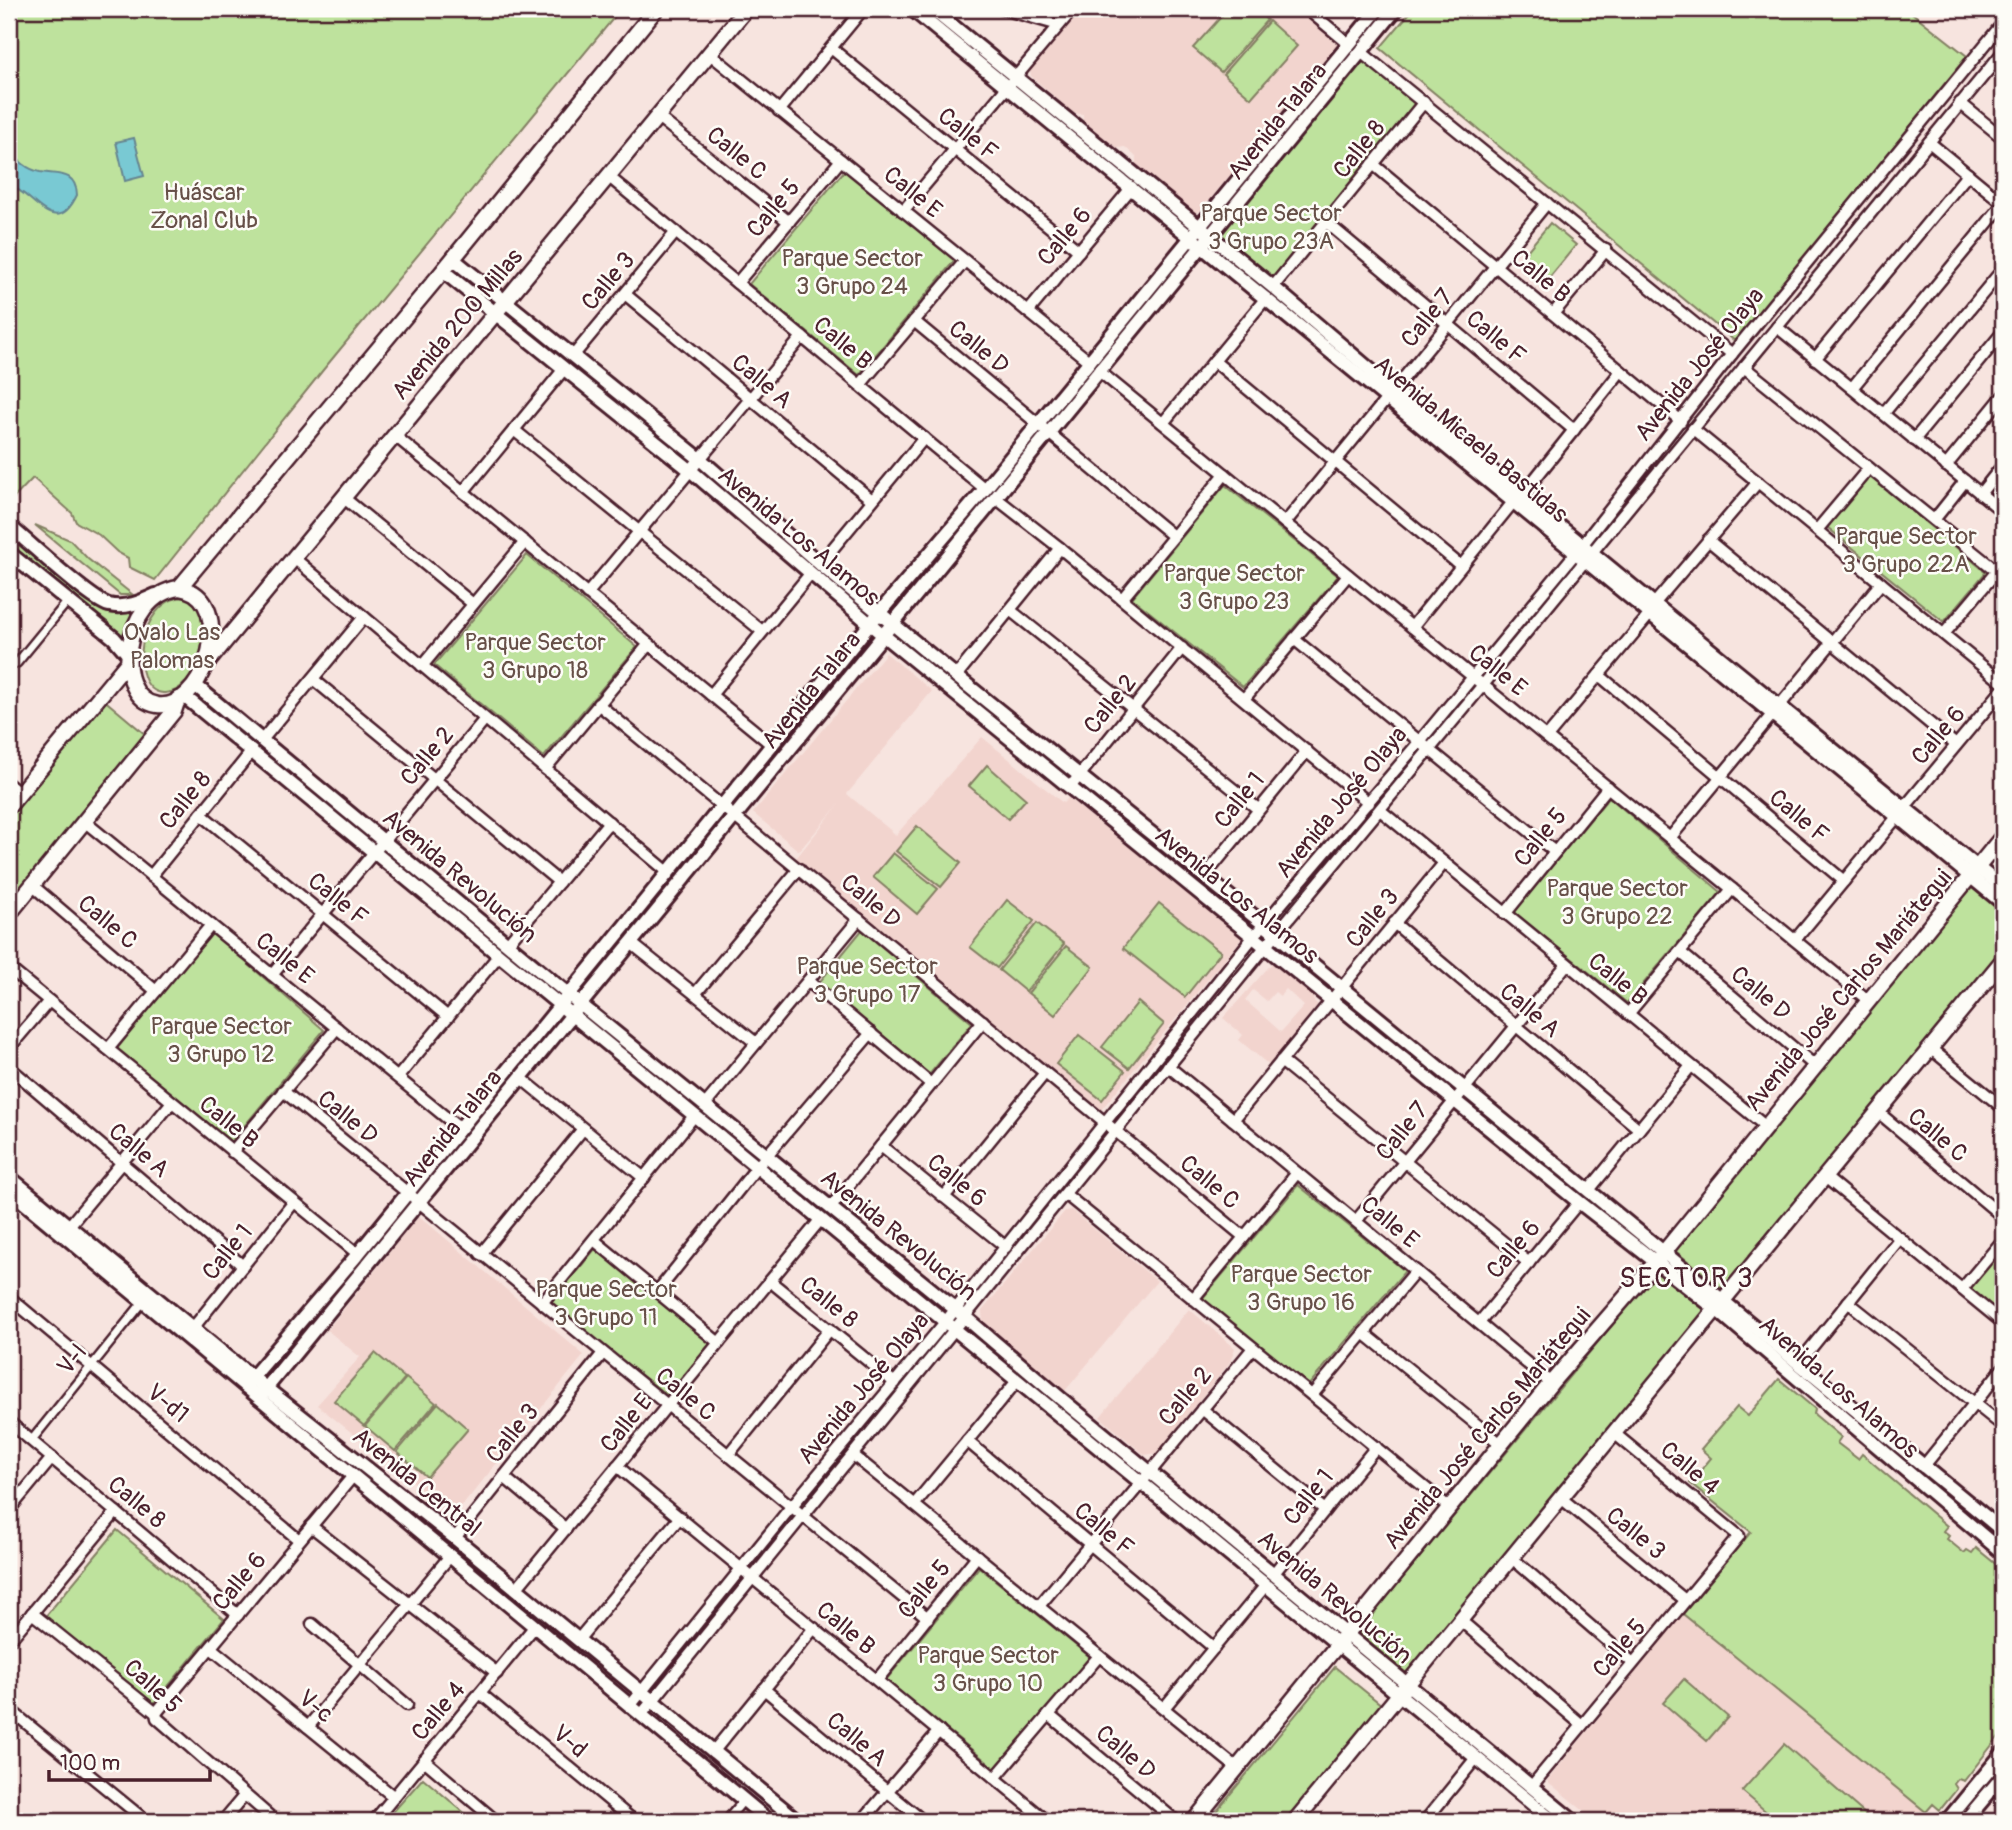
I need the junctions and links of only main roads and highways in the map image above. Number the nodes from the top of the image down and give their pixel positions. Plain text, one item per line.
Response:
1 (656, 9) edge
2 (746, 9) edge
3 (179, 588) junction
4 (128, 658) junction
5 (203, 668) junction
6 (181, 698) junction
7 (14, 787) edge
8 (9, 806) edge
9 (2003, 836) edge
10 (9, 914) edge
11 (2003, 960) edge
12 (1298, 1820) edge
13 (1194, 1821) edge

1 - 3 main road, Avenida 200 Millas
2 - 5 main road, Avenida 200 Millas
3 - 4 main road
3 - 5 main road
4 - 6 main road
4 - 7 main road
5 - 6 main road
6 - 10 main road
7 - 8 main road
9 - 13 main road, Avenida José Carlos Mariátegui
11 - 12 main road

